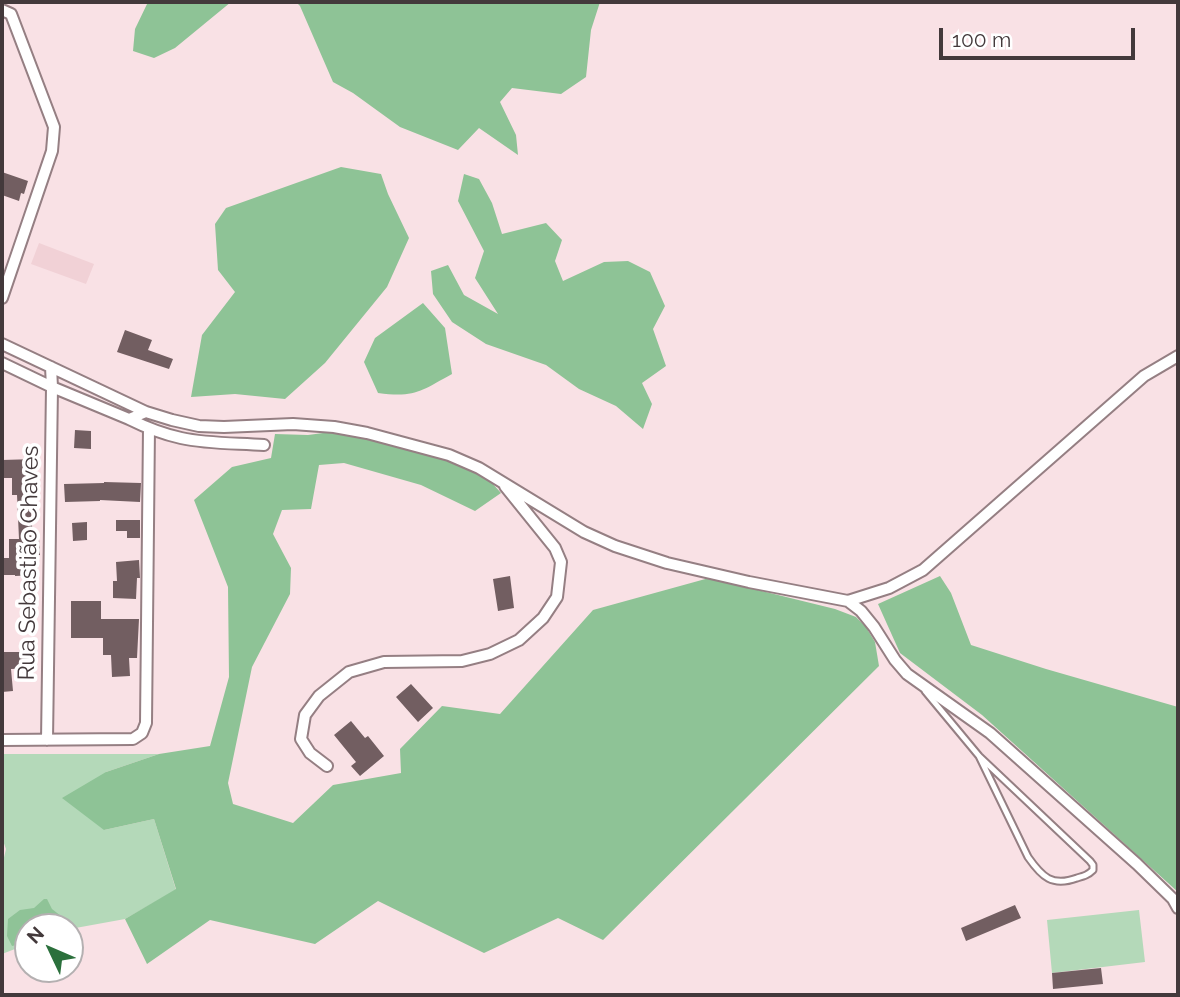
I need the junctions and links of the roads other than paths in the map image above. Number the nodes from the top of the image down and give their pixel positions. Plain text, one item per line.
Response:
1 (2, 10) edge
2 (2, 298) edge
3 (2, 344) edge
4 (1178, 356) edge
5 (2, 363) edge
6 (51, 367) junction
7 (52, 387) junction
8 (146, 412) junction
9 (129, 419) junction
10 (149, 428) junction
11 (264, 445) dead end
12 (501, 481) junction
13 (848, 601) junction
14 (919, 684) junction
15 (2, 740) edge
16 (47, 740) junction
17 (979, 756) junction
18 (327, 766) dead end
19 (1178, 908) edge

1 - 2 street
3 - 6 street
4 - 13 street
5 - 7 street
6 - 7 street, Rua Sebastião Chaves
6 - 8 street
7 - 9 street
7 - 16 street, Rua Sebastião Chaves
8 - 9 street
8 - 12 street
9 - 10 street
10 - 11 street
10 - 16 street
12 - 13 street
12 - 18 street
13 - 14 street
14 - 17 lane
14 - 19 street
15 - 16 street
17 - 17 lane

